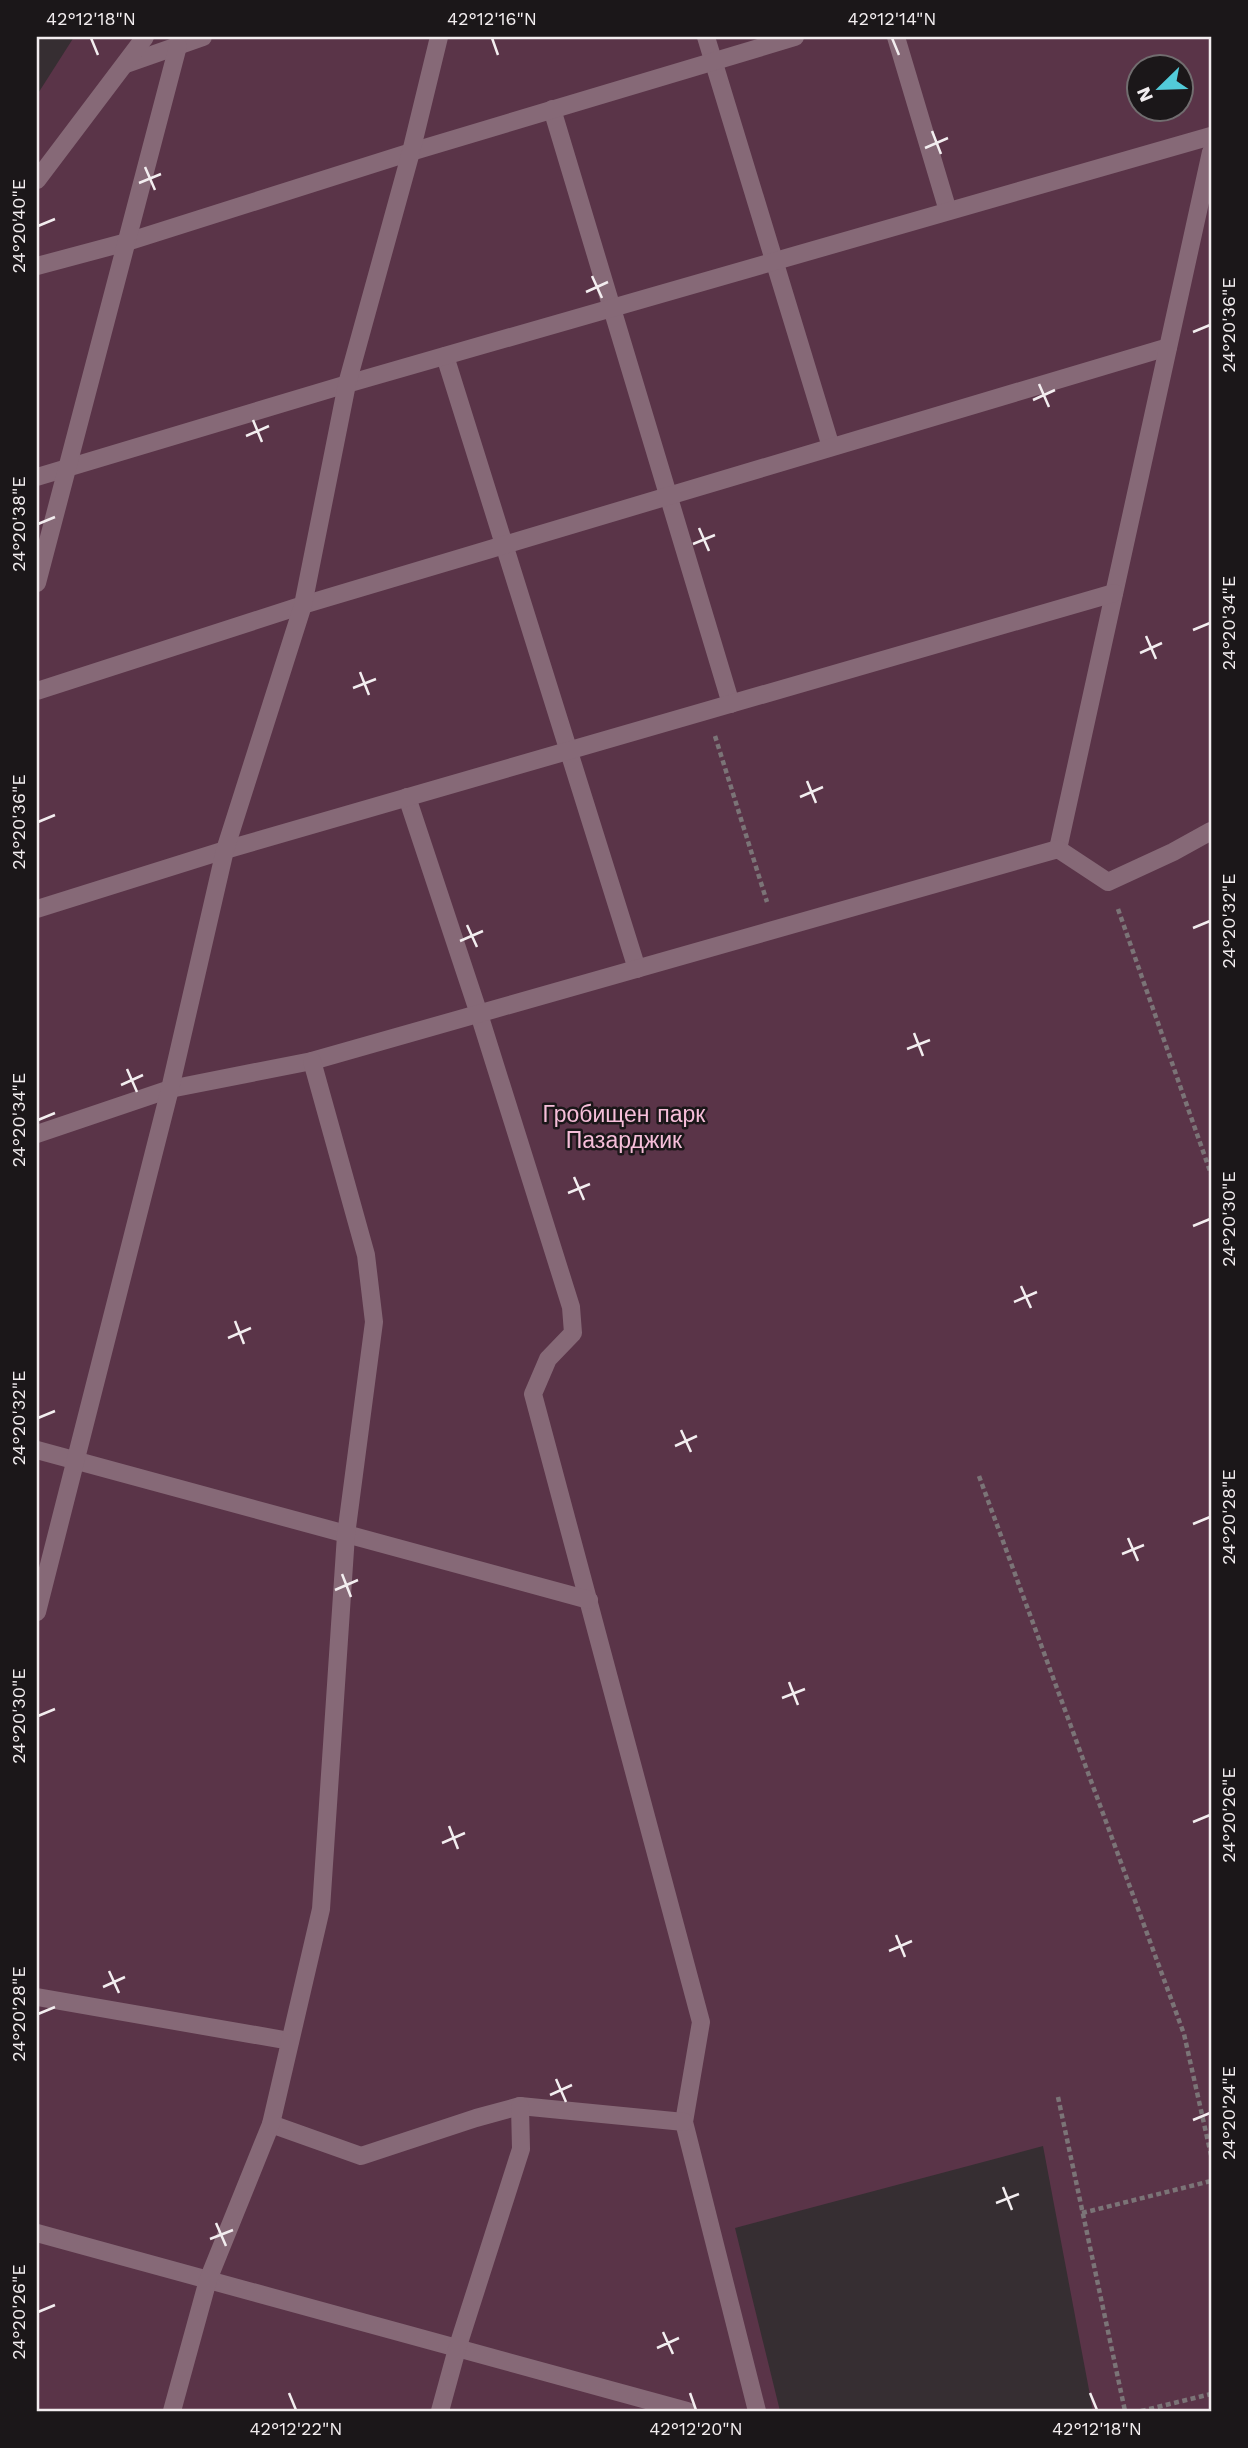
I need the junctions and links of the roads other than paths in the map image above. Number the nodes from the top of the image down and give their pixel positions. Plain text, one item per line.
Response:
1 (145, 37) edge
2 (203, 37) edge
3 (439, 37) edge
4 (706, 37) edge
5 (795, 37) edge
6 (896, 37) edge
7 (178, 46) junction
8 (714, 61) junction
9 (126, 64) junction
10 (552, 110) junction
11 (1211, 136) edge
12 (411, 152) junction
13 (1211, 152) edge
14 (37, 180) edge
15 (948, 211) junction
16 (127, 242) junction
17 (775, 261) junction
18 (37, 266) edge
19 (612, 308) junction
20 (1168, 347) junction
21 (445, 356) junction
22 (347, 384) junction
23 (831, 447) junction
24 (67, 468) junction
25 (37, 477) edge
26 (669, 496) junction
27 (504, 545) junction
28 (37, 583) edge
29 (1114, 593) junction
30 (303, 605) junction
31 (37, 691) edge
32 (731, 704) junction
33 (568, 751) junction
34 (407, 797) junction
35 (1211, 831) edge
36 (1058, 849) junction
37 (225, 850) junction
38 (37, 909) edge
39 (636, 969) junction
40 (479, 1014) junction
41 (312, 1061) junction
42 (170, 1089) junction
43 (37, 1134) edge
44 (37, 1450) edge
45 (75, 1460) junction
46 (346, 1535) junction
47 (589, 1600) junction
48 (37, 1612) edge
49 (37, 1997) edge
50 (290, 2041) junction
51 (520, 2106) junction
52 (684, 2122) junction
53 (271, 2123) junction
54 (37, 2233) edge
55 (208, 2280) junction
56 (457, 2348) junction
57 (172, 2411) edge
58 (440, 2411) edge
59 (687, 2411) edge
60 (757, 2411) edge

1 - 9 lane
2 - 7 lane
3 - 12 lane
4 - 8 lane
5 - 8 lane
6 - 15 lane
7 - 9 lane
7 - 16 lane
8 - 10 lane
8 - 17 lane
9 - 14 lane
10 - 12 lane
10 - 19 lane
11 - 15 lane
12 - 16 lane
12 - 22 lane
13 - 20 lane
15 - 17 lane
16 - 18 lane
16 - 24 lane
17 - 19 lane
17 - 23 lane
19 - 21 lane
19 - 26 lane
20 - 23 lane
20 - 29 lane
21 - 22 lane
21 - 27 lane
22 - 24 lane
22 - 30 lane
23 - 26 lane
24 - 25 lane
24 - 28 lane
26 - 27 lane
26 - 32 lane
27 - 30 lane
27 - 33 lane
29 - 32 lane
29 - 36 lane
30 - 31 lane
30 - 37 lane
32 - 33 lane
33 - 34 lane
33 - 39 lane
34 - 37 lane
34 - 40 lane
35 - 36 lane
36 - 39 lane
37 - 38 lane
37 - 42 lane
39 - 40 lane
40 - 41 lane
40 - 47 lane
41 - 42 lane
41 - 46 lane
42 - 43 lane
42 - 45 lane
44 - 45 lane
45 - 46 lane
45 - 48 lane
46 - 47 lane
46 - 50 lane
47 - 52 lane
49 - 50 lane
50 - 53 lane
51 - 52 lane
51 - 53 lane
51 - 56 lane
52 - 60 lane
53 - 55 lane
54 - 55 lane
55 - 56 lane
55 - 57 lane
56 - 58 lane
56 - 59 lane

